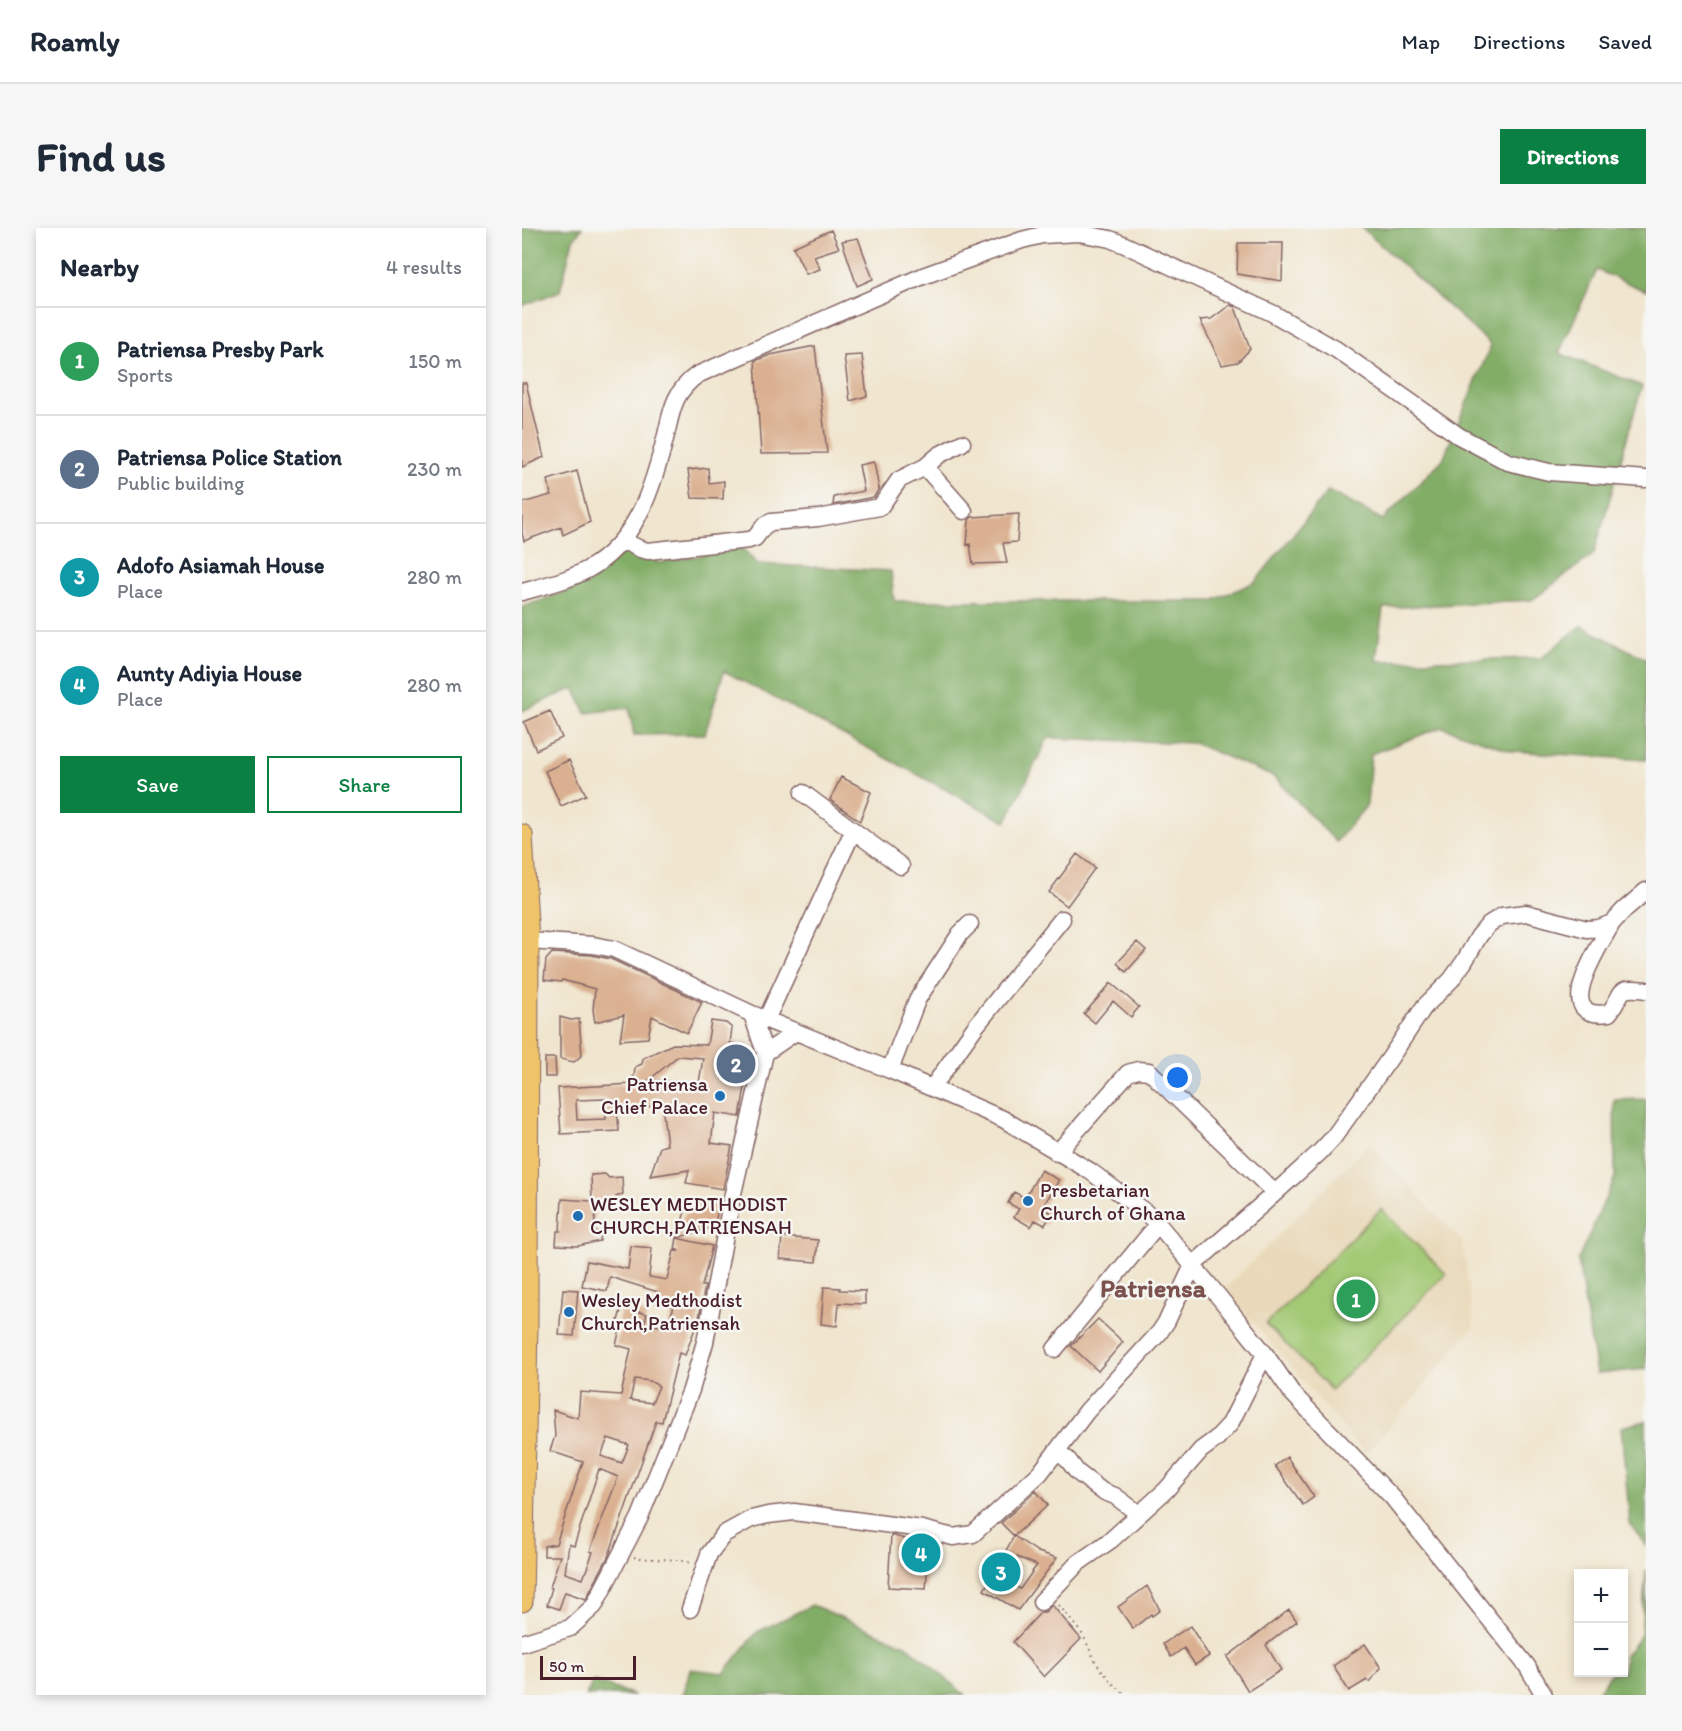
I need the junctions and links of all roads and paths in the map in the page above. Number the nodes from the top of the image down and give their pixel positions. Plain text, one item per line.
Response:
1 (962, 443) dead end
2 (925, 467) junction
3 (1646, 478) edge
4 (963, 511) dead end
5 (622, 540) junction
6 (522, 592) edge
7 (803, 794) dead end
8 (853, 831) junction
9 (522, 836) edge
10 (901, 866) dead end
11 (1646, 891) edge
12 (1062, 919) dead end
13 (1612, 923) junction
14 (970, 924) dead end
15 (526, 952) edge
16 (1646, 990) edge
17 (758, 1017) junction
18 (796, 1032) junction
19 (765, 1053) junction
20 (890, 1070) junction
21 (932, 1088) junction
22 (1057, 1153) junction
23 (1275, 1193) junction
24 (1158, 1224) junction
25 (1193, 1265) junction
26 (1055, 1349) dead end
27 (1265, 1354) junction
28 (1057, 1450) junction
29 (1139, 1514) junction
30 (621, 1554) junction
31 (705, 1567) junction
32 (1045, 1597) joint
33 (522, 1601) edge
34 (690, 1609) dead end
35 (522, 1643) edge
36 (1126, 1695) edge
37 (1544, 1695) edge

1 - 2 street
2 - 4 street
2 - 5 street
3 - 5 street
5 - 6 street
7 - 8 street
8 - 10 street
8 - 17 street
9 - 15 main road
11 - 13 street
12 - 21 street
13 - 16 street
13 - 23 street
14 - 20 street
15 - 17 street
15 - 33 main road
17 - 18 street
17 - 19 street
18 - 19 street
18 - 20 street
19 - 30 street
20 - 21 street
21 - 22 street
22 - 23 street
22 - 24 street
23 - 25 street
24 - 25 street
24 - 26 street
25 - 27 street
25 - 28 street
27 - 29 street
27 - 37 street
28 - 29 street
28 - 31 street
29 - 32 street
30 - 31 path
30 - 35 street
31 - 34 street
32 - 36 path

